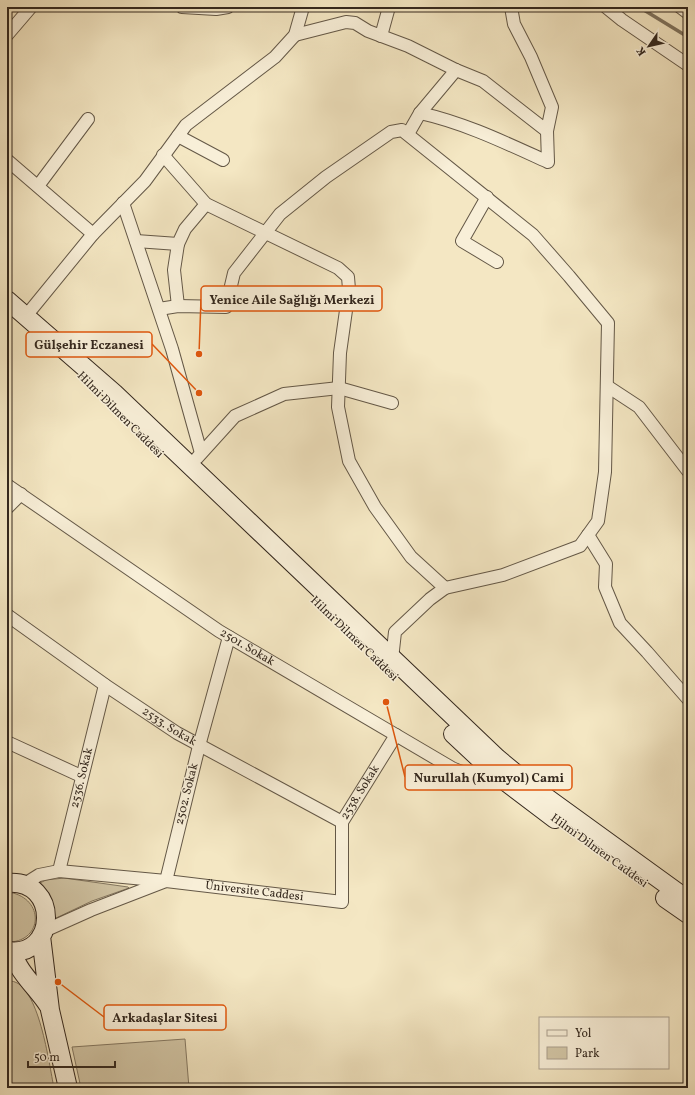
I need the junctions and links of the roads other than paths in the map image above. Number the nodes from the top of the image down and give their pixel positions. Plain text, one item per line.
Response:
1 (31, 7) edge
2 (182, 7) edge
3 (228, 7) edge
4 (303, 7) edge
5 (389, 7) edge
6 (511, 7) edge
7 (606, 7) edge
8 (680, 7) edge
9 (688, 13) edge
10 (8, 32) edge
11 (295, 35) junction
12 (381, 36) junction
13 (688, 65) edge
14 (456, 70) junction
15 (420, 113) junction
16 (88, 119) dead end
17 (547, 131) junction
18 (408, 134) junction
19 (178, 136) junction
20 (163, 155) junction
21 (7, 160) edge
22 (223, 160) dead end
23 (38, 186) junction
24 (487, 197) junction
25 (123, 203) junction
26 (206, 204) junction
27 (266, 233) junction
28 (93, 234) junction
29 (136, 241) junction
30 (178, 244) junction
31 (497, 262) dead end
32 (7, 300) edge
33 (178, 306) junction
34 (159, 309) junction
35 (26, 316) junction
36 (46, 335) junction
37 (607, 386) junction
38 (339, 388) junction
39 (392, 403) dead end
40 (195, 459) junction
41 (688, 472) edge
42 (7, 485) edge
43 (21, 494) junction
44 (7, 508) edge
45 (588, 535) junction
46 (445, 588) junction
47 (7, 615) edge
48 (229, 637) junction
49 (392, 659) junction
50 (104, 685) junction
51 (688, 699) edge
52 (396, 735) junction
53 (7, 742) edge
54 (199, 746) junction
55 (492, 763) junction
56 (81, 776) junction
57 (342, 822) junction
58 (59, 871) junction
59 (166, 881) junction
60 (13, 882) edge
61 (688, 900) edge
62 (342, 902) joint
63 (688, 914) edge
64 (43, 933) junction
65 (9, 953) edge
66 (50, 1010) junction
67 (68, 1088) edge

1 - 10 street
2 - 3 street
4 - 11 street
5 - 12 street
6 - 17 street
7 - 13 street
8 - 9 street
11 - 12 street
11 - 19 street
12 - 14 street
14 - 15 street
14 - 17 street
15 - 17 street
15 - 18 street
16 - 23 street
18 - 24 street
18 - 27 street
19 - 20 street
19 - 22 street
20 - 25 street
20 - 26 street
21 - 23 street
23 - 28 street
24 - 31 street
24 - 37 street
25 - 28 street
25 - 29 street
26 - 27 street
26 - 30 street
27 - 33 street
27 - 38 street
28 - 35 street
29 - 30 street
29 - 34 street
30 - 33 street
32 - 35 street, Hilmi Dilmen Caddesi
33 - 34 street
34 - 40 street
35 - 36 street, Hilmi Dilmen Caddesi
36 - 40 street, Hilmi Dilmen Caddesi
36 - 55 street, Hilmi Dilmen Caddesi
37 - 41 street
37 - 45 street
38 - 39 street
38 - 40 street
38 - 46 street
40 - 49 street, Hilmi Dilmen Caddesi
42 - 43 street, 2501. Sokak
43 - 44 street
43 - 48 street, 2501. Sokak
45 - 46 street
45 - 51 street
46 - 49 street
47 - 50 street, 2533. Sokak
48 - 52 street, 2501. Sokak
48 - 54 street, 2502. Sokak
49 - 55 street, Hilmi Dilmen Caddesi
50 - 54 street, 2533. Sokak
50 - 56 street, 2536. Sokak
52 - 55 street, 2501. Sokak
52 - 57 street, 2538. Sokak
53 - 56 street
54 - 57 street, 2533. Sokak
54 - 59 street, 2502. Sokak
55 - 61 street, Hilmi Dilmen Caddesi
55 - 63 street, Hilmi Dilmen Caddesi
56 - 58 street, 2536. Sokak
57 - 62 street, 2538. Sokak
58 - 59 street, Üniversite Caddesi
58 - 60 street, Üniversite Caddesi
59 - 62 street, Üniversite Caddesi
59 - 64 street, Üniversite Caddesi
60 - 64 street
64 - 65 street
64 - 66 street
65 - 66 street
66 - 67 street

